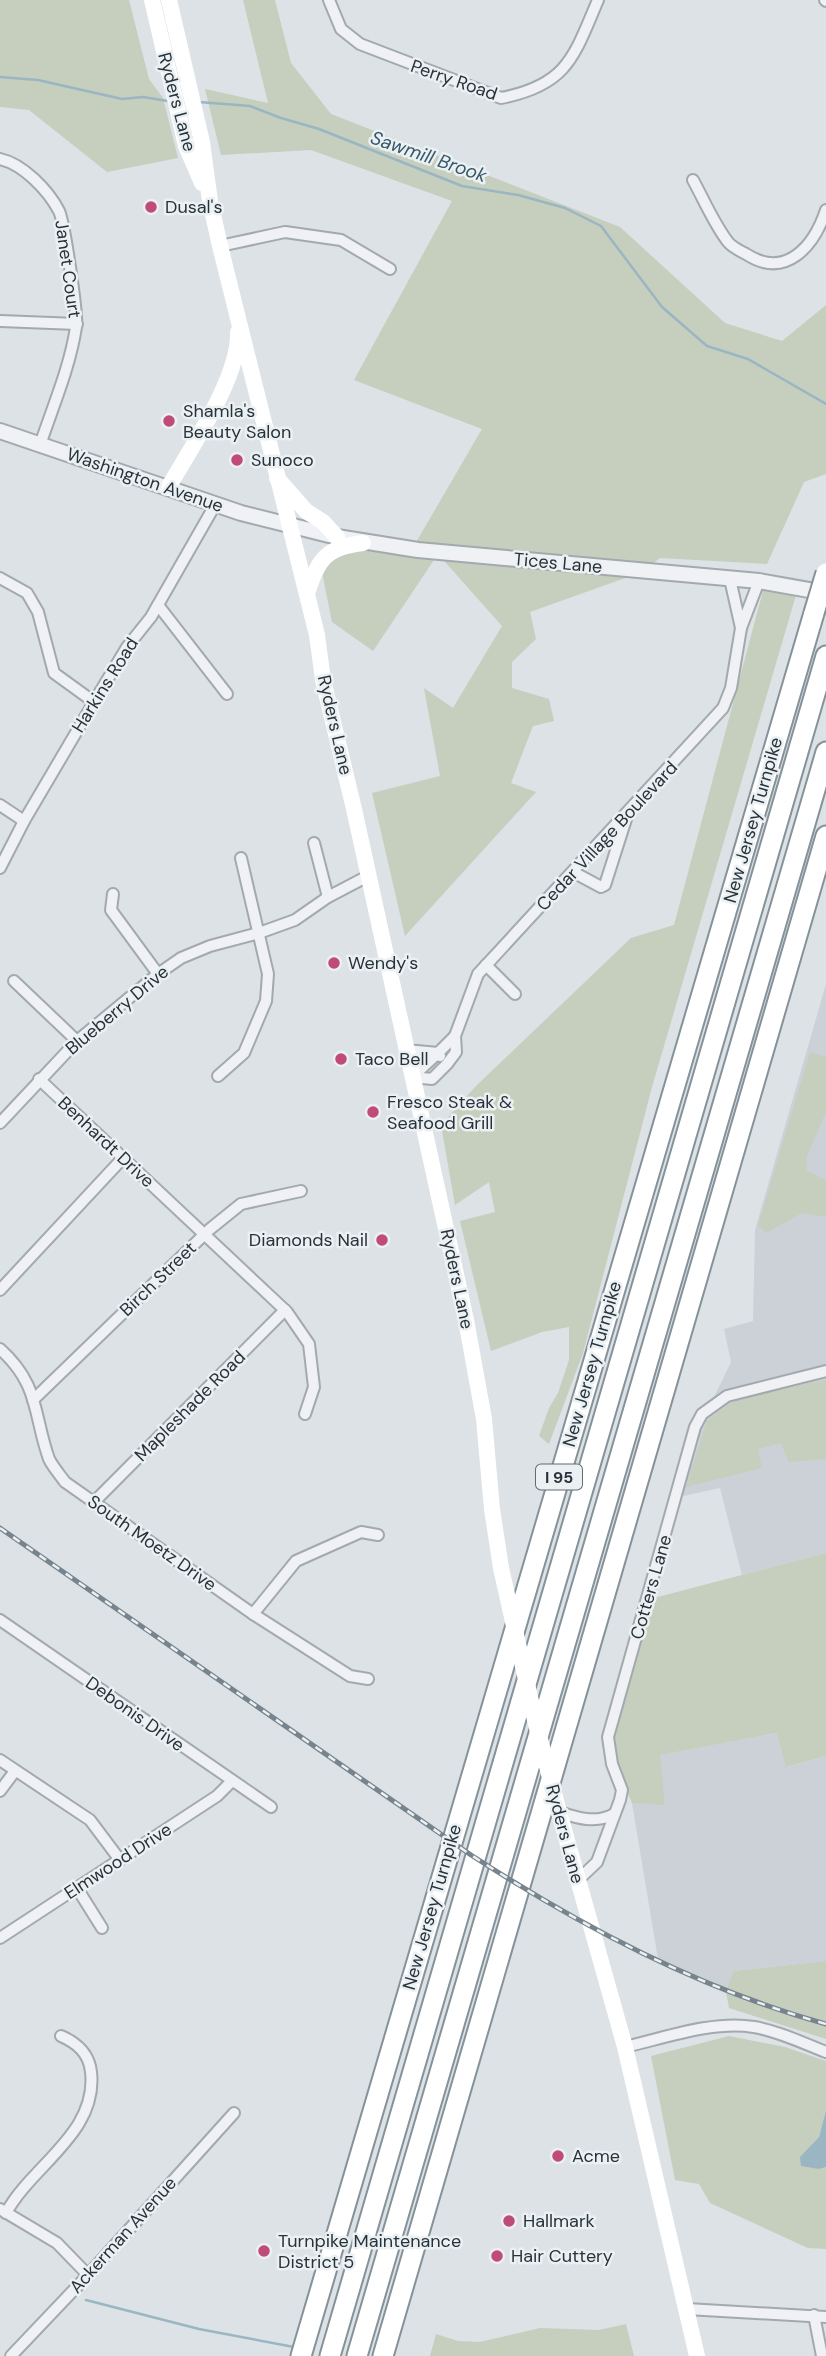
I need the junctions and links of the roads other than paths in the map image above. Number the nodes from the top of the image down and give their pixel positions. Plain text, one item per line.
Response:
1 (152, 0) edge
2 (169, 0) edge
3 (329, 0) edge
4 (598, 0) edge
5 (0, 159) edge
6 (693, 180) dead end
7 (210, 201) junction
8 (826, 210) edge
9 (220, 246) junction
10 (390, 269) dead end
11 (238, 319) junction
12 (0, 321) edge
13 (77, 324) junction
14 (0, 431) edge
15 (40, 444) junction
16 (277, 477) junction
17 (167, 488) junction
18 (215, 505) junction
19 (290, 526) junction
20 (337, 537) junction
21 (363, 543) junction
22 (826, 573) edge
23 (0, 578) edge
24 (730, 579) junction
25 (759, 581) junction
26 (307, 593) junction
27 (826, 593) edge
28 (158, 605) junction
29 (741, 628) junction
30 (826, 656) edge
31 (227, 694) dead end
32 (94, 702) junction
33 (826, 752) edge
34 (0, 805) edge
35 (627, 814) junction
36 (24, 821) junction
37 (826, 836) edge
38 (314, 843) dead end
39 (241, 858) dead end
40 (0, 869) edge
41 (573, 872) junction
42 (369, 876) junction
43 (113, 894) dead end
44 (328, 897) junction
45 (259, 933) junction
46 (486, 965) junction
47 (158, 974) junction
48 (14, 981) dead end
49 (516, 994) dead end
50 (455, 1035) junction
51 (78, 1041) junction
52 (406, 1050) junction
53 (438, 1053) junction
54 (447, 1064) junction
55 (218, 1076) dead end
56 (412, 1077) junction
57 (39, 1079) junction
58 (0, 1123) edge
59 (123, 1158) junction
60 (301, 1191) dead end
61 (204, 1234) junction
62 (0, 1290) edge
63 (285, 1310) junction
64 (0, 1349) edge
65 (826, 1371) edge
66 (33, 1400) junction
67 (305, 1414) dead end
68 (94, 1502) junction
69 (377, 1535) dead end
70 (253, 1615) junction
71 (0, 1620) edge
72 (368, 1679) dead end
73 (0, 1760) edge
74 (15, 1771) junction
75 (232, 1781) junction
76 (0, 1791) edge
77 (271, 1807) dead end
78 (559, 1812) junction
79 (614, 1815) junction
80 (120, 1860) junction
81 (578, 1880) junction
82 (77, 1888) junction
83 (103, 1928) dead end
84 (0, 1938) edge
85 (61, 2036) dead end
86 (625, 2047) junction
87 (826, 2052) edge
88 (233, 2113) dead end
89 (3, 2211) edge
90 (88, 2275) junction
91 (687, 2309) junction
92 (814, 2315) junction
93 (826, 2317) edge
94 (303, 2349) edge
95 (11, 2356) edge
96 (330, 2356) edge
97 (357, 2356) edge
98 (383, 2356) edge
99 (697, 2356) edge
100 (822, 2356) edge

1 - 7 main road, Ryders Lane
2 - 7 main road, Ryders Lane
3 - 4 street, Perry Road
5 - 13 street, Janet Court
6 - 8 street
7 - 9 main road, Ryders Lane
9 - 10 street
9 - 11 main road, Ryders Lane
11 - 16 main road, Ryders Lane
11 - 17 main road
12 - 13 street
13 - 15 street, Janet Court
14 - 15 street, Washington Avenue
15 - 17 street, Washington Avenue
16 - 19 main road, Ryders Lane
16 - 20 main road
17 - 18 street, Washington Avenue
18 - 19 street, Washington Avenue
18 - 28 street, Harkins Road
19 - 20 street, Tices Lane
19 - 26 main road, Ryders Lane
20 - 21 street, Tices Lane
21 - 24 street, Tices Lane
21 - 26 main road
22 - 94 highway, New Jersey Turnpike / I 95, bridge
23 - 32 street
24 - 25 street, Tices Lane
24 - 29 street, Cedar Village Boulevard
25 - 27 street, Tices Lane
25 - 29 street, Cedar Village Boulevard
26 - 42 main road, Ryders Lane
28 - 31 street
28 - 32 street, Harkins Road
29 - 35 street, Cedar Village Boulevard
30 - 96 highway, New Jersey Turnpike / I 95
32 - 36 street, Harkins Road
33 - 97 highway
34 - 36 street
35 - 41 street, Cedar Village Boulevard
35 - 41 street
36 - 40 street, Harkins Road
37 - 98 highway
38 - 44 street
39 - 45 street
41 - 46 street, Cedar Village Boulevard
42 - 44 street, Blueberry Drive
42 - 52 main road, Ryders Lane
43 - 47 street
44 - 45 street, Blueberry Drive
45 - 47 street, Blueberry Drive
45 - 55 street
46 - 49 street
46 - 50 street, Cedar Village Boulevard
47 - 51 street, Blueberry Drive
48 - 51 street
50 - 53 street, Cedar Village Boulevard
50 - 54 street, Cedar Village Boulevard
51 - 57 street, Blueberry Drive
52 - 53 street
52 - 56 main road, Ryders Lane
53 - 54 street
53 - 56 street, Cedar Village Boulevard
54 - 56 street
56 - 78 main road, Ryders Lane, bridge
57 - 58 street, Blueberry Drive
57 - 59 street, Benhardt Drive
59 - 61 street, Benhardt Drive
59 - 62 street
60 - 61 street, Birch Street
61 - 63 street, Benhardt Drive
61 - 66 street, Birch Street
63 - 67 street, Benhardt Drive
63 - 68 street, Mapleshade Road
64 - 66 street, South Moetz Drive
65 - 79 street, Cotters Lane
66 - 68 street, South Moetz Drive
68 - 70 street, South Moetz Drive
69 - 70 street
70 - 72 street, South Moetz Drive
71 - 75 street, Debonis Drive
73 - 74 street
74 - 76 street
74 - 80 street
75 - 77 street, Debonis Drive
75 - 80 street, Elmwood Drive
78 - 79 street
78 - 81 main road, Ryders Lane
79 - 81 street, Cotters Lane
80 - 82 street, Elmwood Drive
81 - 86 main road, Ryders Lane
82 - 83 street
82 - 84 street, Elmwood Drive
85 - 89 street
86 - 87 street
86 - 91 main road, Ryders Lane
88 - 90 street, Ackerman Avenue
89 - 90 street
90 - 95 street, Ackerman Avenue
91 - 92 street
91 - 99 main road, Ryders Lane
92 - 93 street
92 - 100 street

